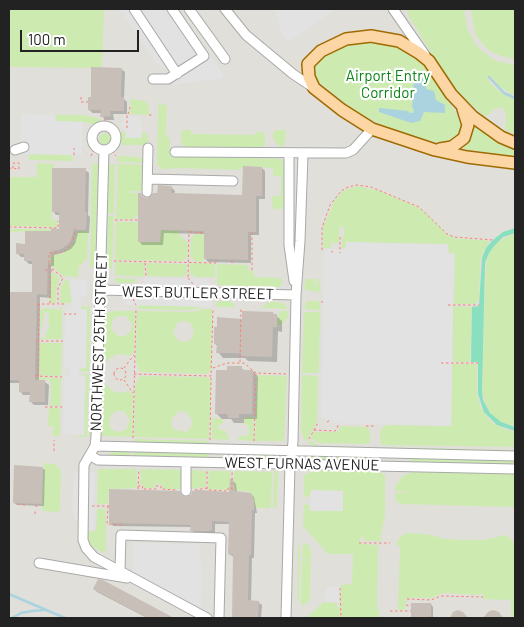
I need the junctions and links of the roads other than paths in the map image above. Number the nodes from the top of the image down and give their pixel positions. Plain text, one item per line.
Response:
1 (134, 9) edge
2 (172, 9) edge
3 (189, 9) edge
4 (225, 9) edge
5 (393, 9) edge
6 (225, 59) dead end
7 (429, 62) junction
8 (177, 74) junction
9 (153, 79) dead end
10 (314, 88) junction
11 (462, 108) junction
12 (372, 129) junction
13 (515, 143) edge
14 (104, 148) junction
15 (148, 148) dead end
16 (435, 150) junction
17 (175, 152) dead end
18 (289, 154) junction
19 (303, 154) junction
20 (515, 163) edge
21 (148, 179) junction
22 (233, 181) dead end
23 (147, 192) dead end
24 (101, 290) junction
25 (296, 295) junction
26 (95, 446) junction
27 (232, 450) junction
28 (292, 451) junction
29 (91, 456) junction
30 (515, 456) edge
31 (186, 462) junction
32 (290, 465) junction
33 (232, 467) junction
34 (515, 469) edge
35 (186, 490) road end
36 (39, 563) dead end
37 (120, 571) junction
38 (134, 579) junction
39 (207, 618) edge
40 (219, 618) edge
41 (286, 618) edge

1 - 8 street
2 - 8 street
3 - 6 street
4 - 10 street
5 - 7 street
7 - 10 main road
7 - 11 main road
8 - 9 street
10 - 12 main road
11 - 13 main road
11 - 16 main road
12 - 16 main road
12 - 19 street
14 - 14 street
14 - 24 street, NORTHWEST 25TH STREET
15 - 21 street
16 - 20 main road
17 - 18 street
18 - 19 street
18 - 25 street
19 - 25 street
21 - 22 street
21 - 23 street
24 - 25 street, WEST BUTLER STREET
24 - 26 street, NORTHWEST 25TH STREET
25 - 28 street
26 - 27 street, WEST FURNAS AVENUE
26 - 29 street, NORTHWEST 25TH STREET
27 - 28 street, WEST FURNAS AVENUE
27 - 33 street
28 - 30 street, WEST FURNAS AVENUE
28 - 32 street
29 - 31 street, WEST FURNAS AVENUE
29 - 37 street, NORTHWEST 25TH STREET
31 - 33 street, WEST FURNAS AVENUE
31 - 35 street
32 - 33 street, WEST FURNAS AVENUE
32 - 34 street, WEST FURNAS AVENUE
32 - 41 street
36 - 38 street
37 - 38 street
37 - 40 street
38 - 39 street

